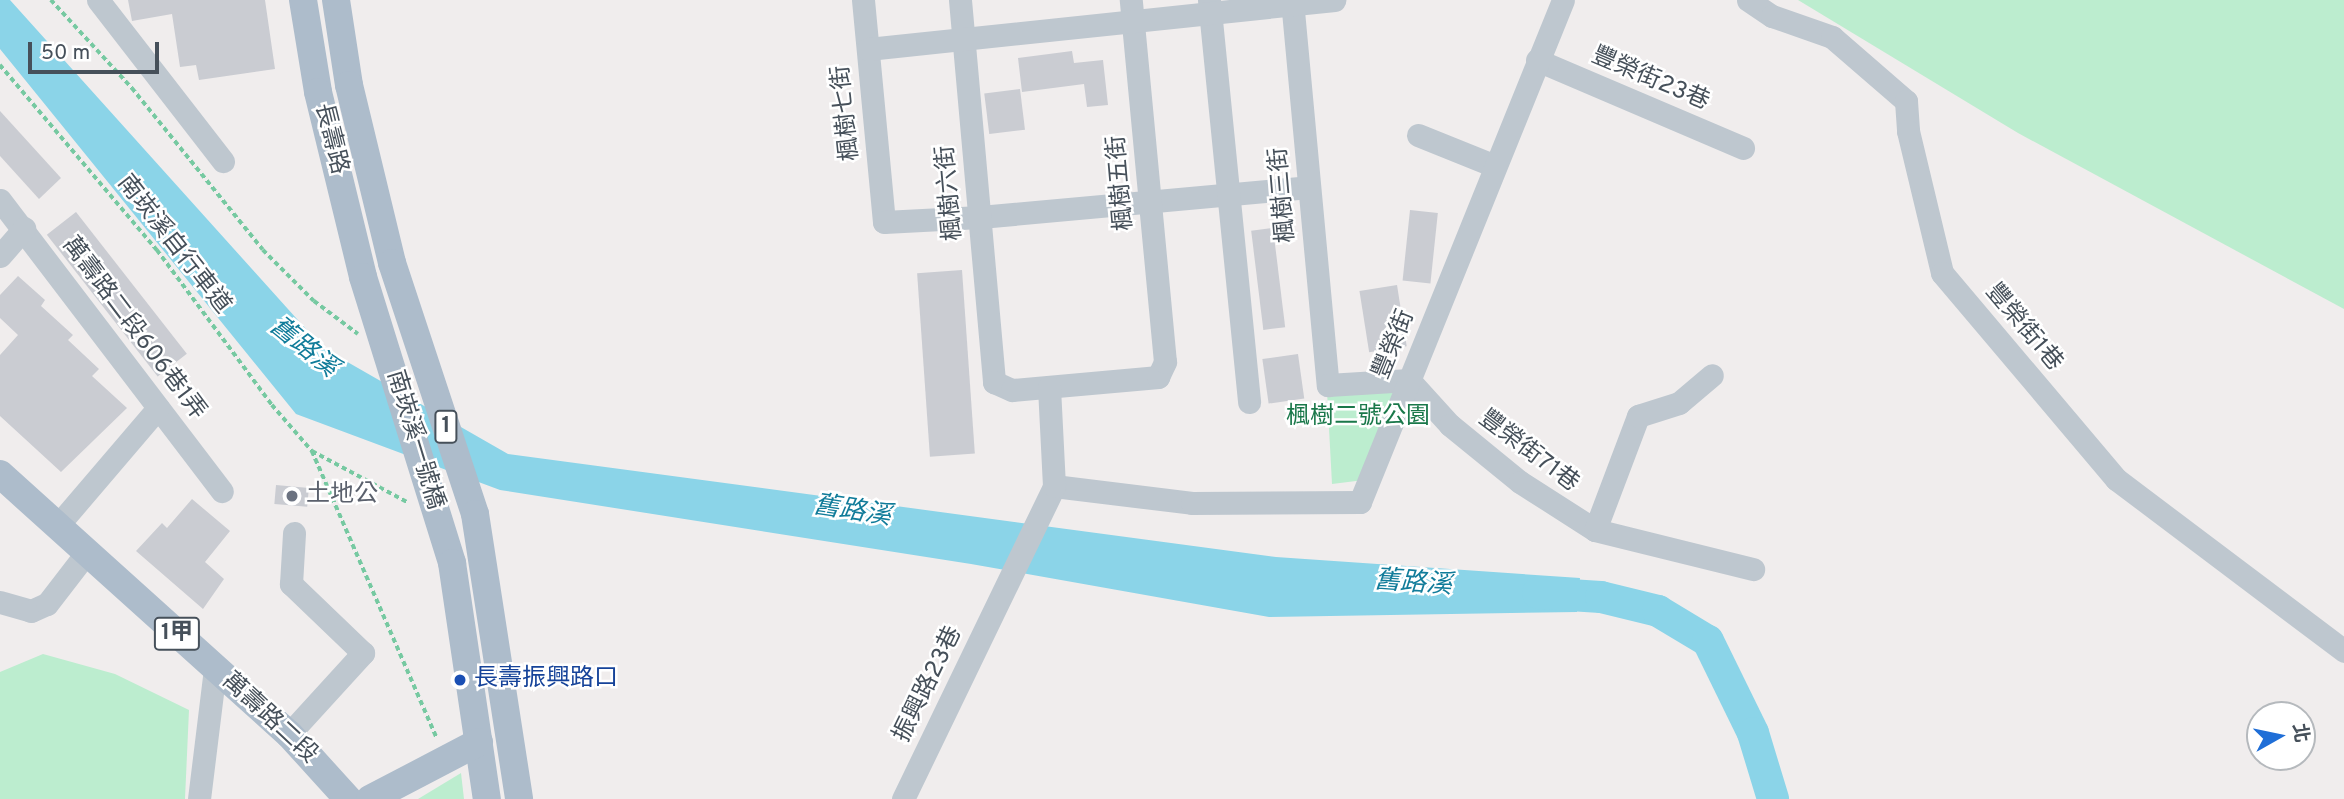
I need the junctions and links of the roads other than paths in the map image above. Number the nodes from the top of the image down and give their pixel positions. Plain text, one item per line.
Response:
1 (98, 0) edge
2 (303, 0) edge
3 (336, 0) edge
4 (863, 0) edge
5 (960, 0) edge
6 (1334, 0) edge
7 (1563, 0) edge
8 (1748, 0) edge
9 (1292, 3) edge
10 (1210, 7) edge
11 (1132, 11) edge
12 (964, 40) junction
13 (868, 49) junction
14 (1537, 60) junction
15 (1418, 135) dead end
16 (1743, 148) dead end
17 (223, 161) dead end
18 (1495, 166) junction
19 (1309, 187) junction
20 (1228, 194) junction
21 (0, 200) edge
22 (1150, 201) junction
23 (980, 218) junction
24 (24, 228) junction
25 (0, 256) edge
26 (392, 263) joint
27 (363, 277) joint
28 (1712, 375) dead end
29 (1409, 380) junction
30 (1049, 387) junction
31 (1249, 402) dead end
32 (158, 408) junction
33 (0, 474) edge
34 (1054, 486) junction
35 (222, 492) dead end
36 (58, 525) junction
37 (1595, 530) junction
38 (294, 533) dead end
39 (87, 552) junction
40 (1752, 569) dead end
41 (0, 602) edge
42 (2344, 651) edge
43 (215, 668) junction
44 (289, 734) junction
45 (479, 742) junction
46 (200, 799) edge
47 (348, 799) edge
48 (370, 799) edge
49 (487, 799) edge
50 (519, 799) edge
51 (903, 799) edge

1 - 17 street
2 - 27 main road, 長壽路 / 1
3 - 26 main road, 長壽路 / 1
4 - 13 street, 楓樹七街
5 - 12 street, 楓樹六街
6 - 9 street
7 - 14 street, 豐榮街
8 - 42 street, 豐榮街1巷
9 - 10 street
9 - 19 street, 楓樹三街
10 - 11 street
10 - 20 street
11 - 12 street
11 - 22 street, 楓樹五街
12 - 13 street
12 - 23 street, 楓樹六街
13 - 23 street, 楓樹七街
14 - 16 street, 豐榮街23巷
14 - 18 street, 豐榮街
15 - 18 street
18 - 29 street, 豐榮街
19 - 20 street
19 - 29 street, 楓樹三街
20 - 22 street
20 - 31 street
21 - 24 street, 萬壽路二段606巷1弄
22 - 23 street
22 - 30 street, 楓樹五街
23 - 30 street, 楓樹六街
24 - 25 street
24 - 32 street, 萬壽路二段606巷1弄
26 - 50 main road, 南崁溪一號橋 / 1
27 - 45 main road, 南崁溪一號橋 / 1
28 - 37 street
29 - 34 street, 豐榮街
29 - 37 street, 豐榮街71巷
30 - 34 street
32 - 35 street, 萬壽路二段606巷1弄
32 - 36 street
33 - 36 main road, 萬壽路二段 / 1甲
34 - 51 street, 振興路23巷
36 - 39 main road, 萬壽路二段 / 1甲
37 - 40 street, 豐榮街71巷
38 - 44 street
39 - 41 street
39 - 43 main road, 萬壽路二段 / 1甲
43 - 44 main road, 萬壽路二段 / 1甲
43 - 46 street
44 - 47 main road, 萬壽路二段 / 1甲
45 - 48 main road
45 - 49 main road, 1

